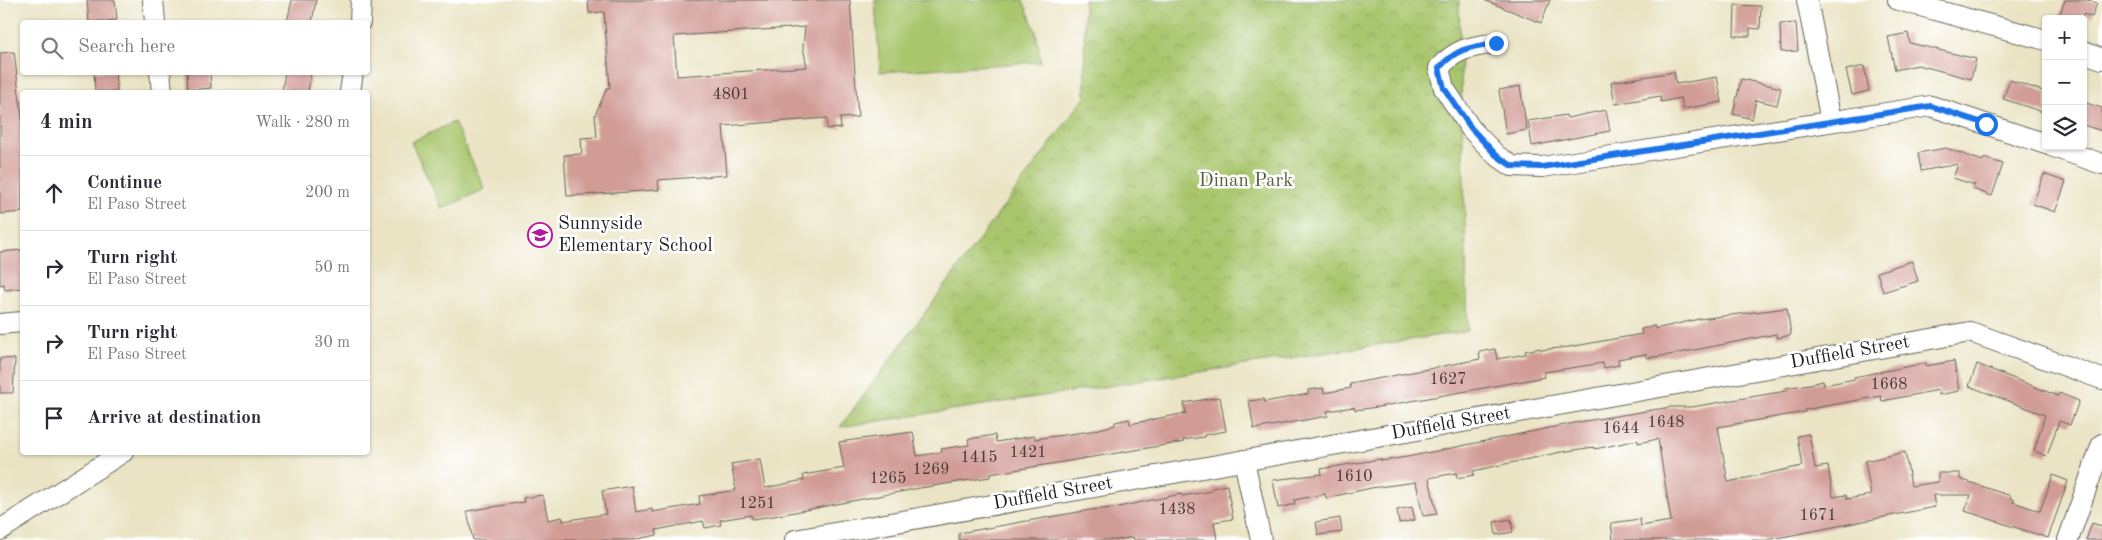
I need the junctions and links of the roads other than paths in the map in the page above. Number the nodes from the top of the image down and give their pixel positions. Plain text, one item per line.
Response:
1 (153, 0) edge
2 (361, 0) edge
3 (1807, 0) edge
4 (1898, 0) edge
5 (155, 20) edge
6 (360, 20) edge
7 (2042, 39) edge
8 (1496, 43) dead end
9 (2087, 53) edge
10 (2102, 59) edge
11 (160, 75) edge
12 (353, 75) edge
13 (162, 90) edge
14 (350, 90) edge
15 (1831, 121) junction
16 (2042, 143) edge
17 (2062, 150) edge
18 (2102, 164) edge
19 (20, 322) edge
20 (0, 324) edge
21 (2102, 379) edge
22 (2102, 444) edge
23 (118, 455) edge
24 (1244, 460) junction
25 (0, 530) edge
26 (795, 540) edge
27 (1261, 540) edge
28 (2068, 540) edge

1 - 5 street
2 - 6 street
3 - 15 street
4 - 7 street
8 - 15 street
9 - 10 street
11 - 13 street
12 - 14 street
15 - 16 street
17 - 18 street
19 - 20 street
21 - 24 street, Duffield Street
22 - 28 street
23 - 25 street
24 - 26 street, Duffield Street
24 - 27 street

